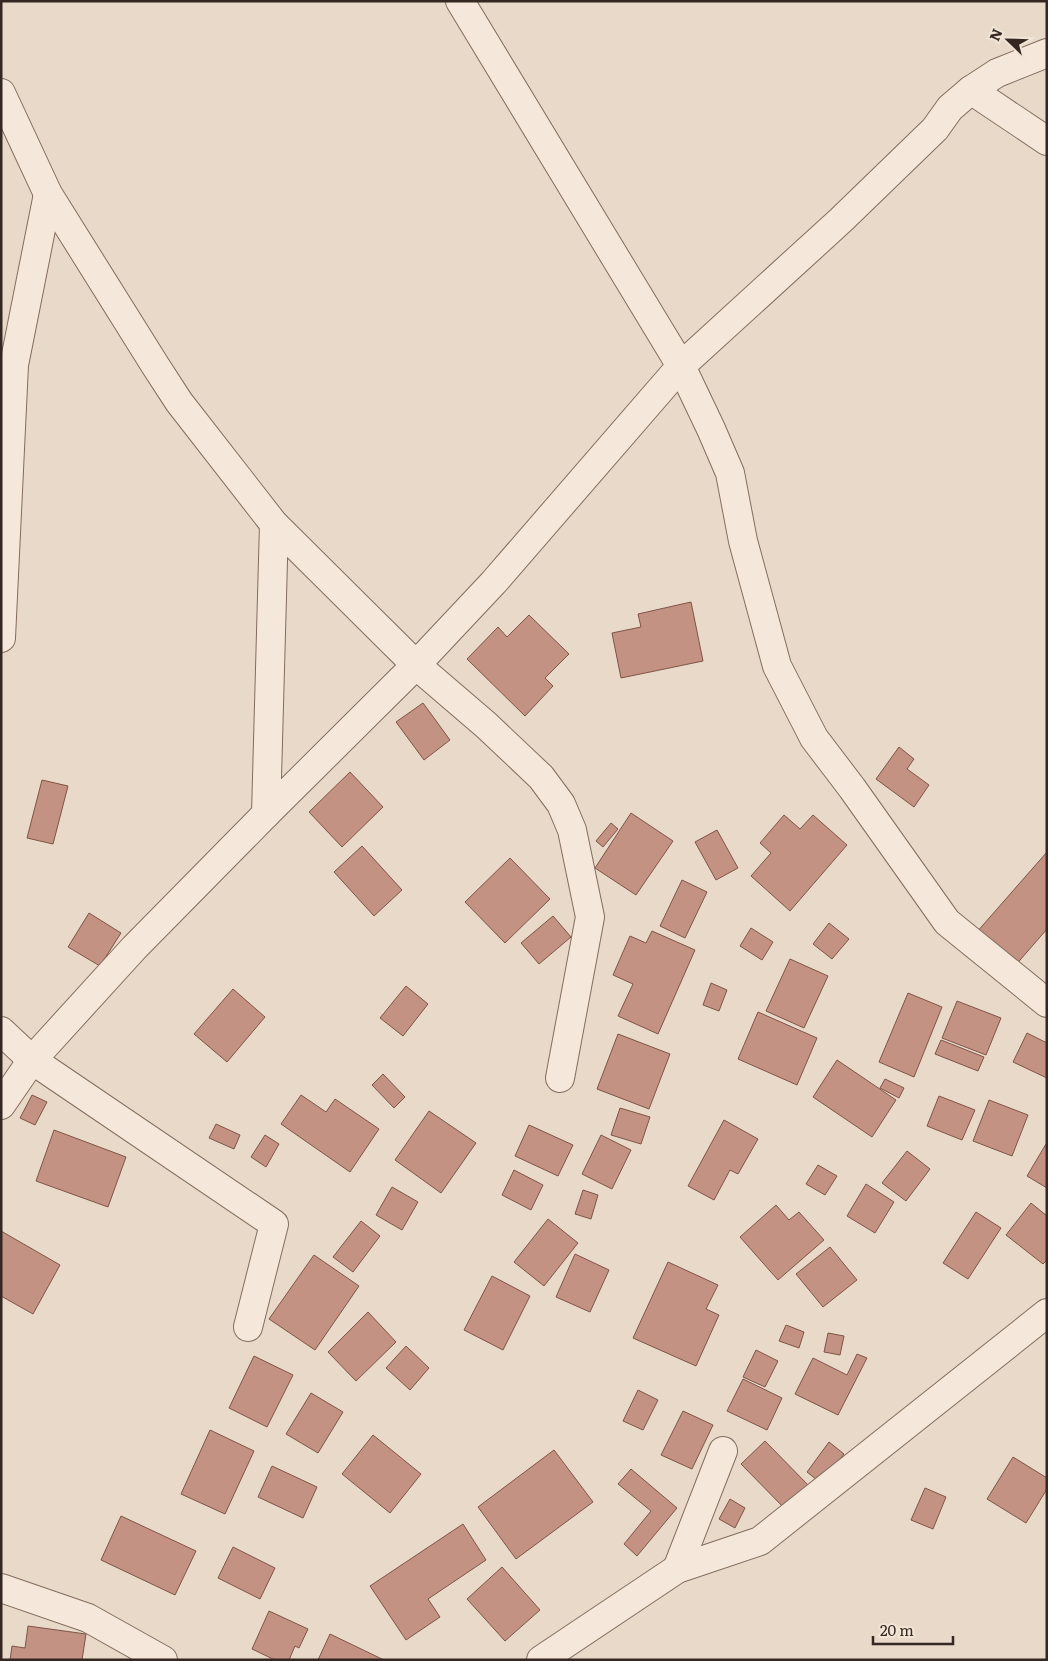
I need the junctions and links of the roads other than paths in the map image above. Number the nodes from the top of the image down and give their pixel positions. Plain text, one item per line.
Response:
1 (460, 1) edge
2 (1047, 53) edge
3 (971, 90) junction
4 (1, 93) edge
5 (1047, 141) edge
6 (48, 194) junction
7 (681, 366) junction
8 (274, 524) junction
9 (1, 638) edge
10 (416, 665) junction
11 (266, 814) junction
12 (1047, 1003) edge
13 (1, 1031) edge
14 (32, 1060) junction
15 (560, 1078) dead end
16 (1, 1105) edge
17 (1047, 1313) edge
18 (248, 1328) dead end
19 (723, 1450) dead end
20 (677, 1569) junction
21 (1, 1588) edge
22 (163, 1660) edge
23 (542, 1660) edge

1 - 7 street
2 - 3 street
3 - 5 street
3 - 7 street
4 - 6 street
6 - 8 street
6 - 9 street
7 - 10 street
7 - 12 street
8 - 10 street
8 - 11 street
10 - 11 street
10 - 15 street
11 - 14 street
13 - 14 street
14 - 16 street
14 - 18 street
17 - 20 street
19 - 20 street
20 - 23 street
21 - 22 street

